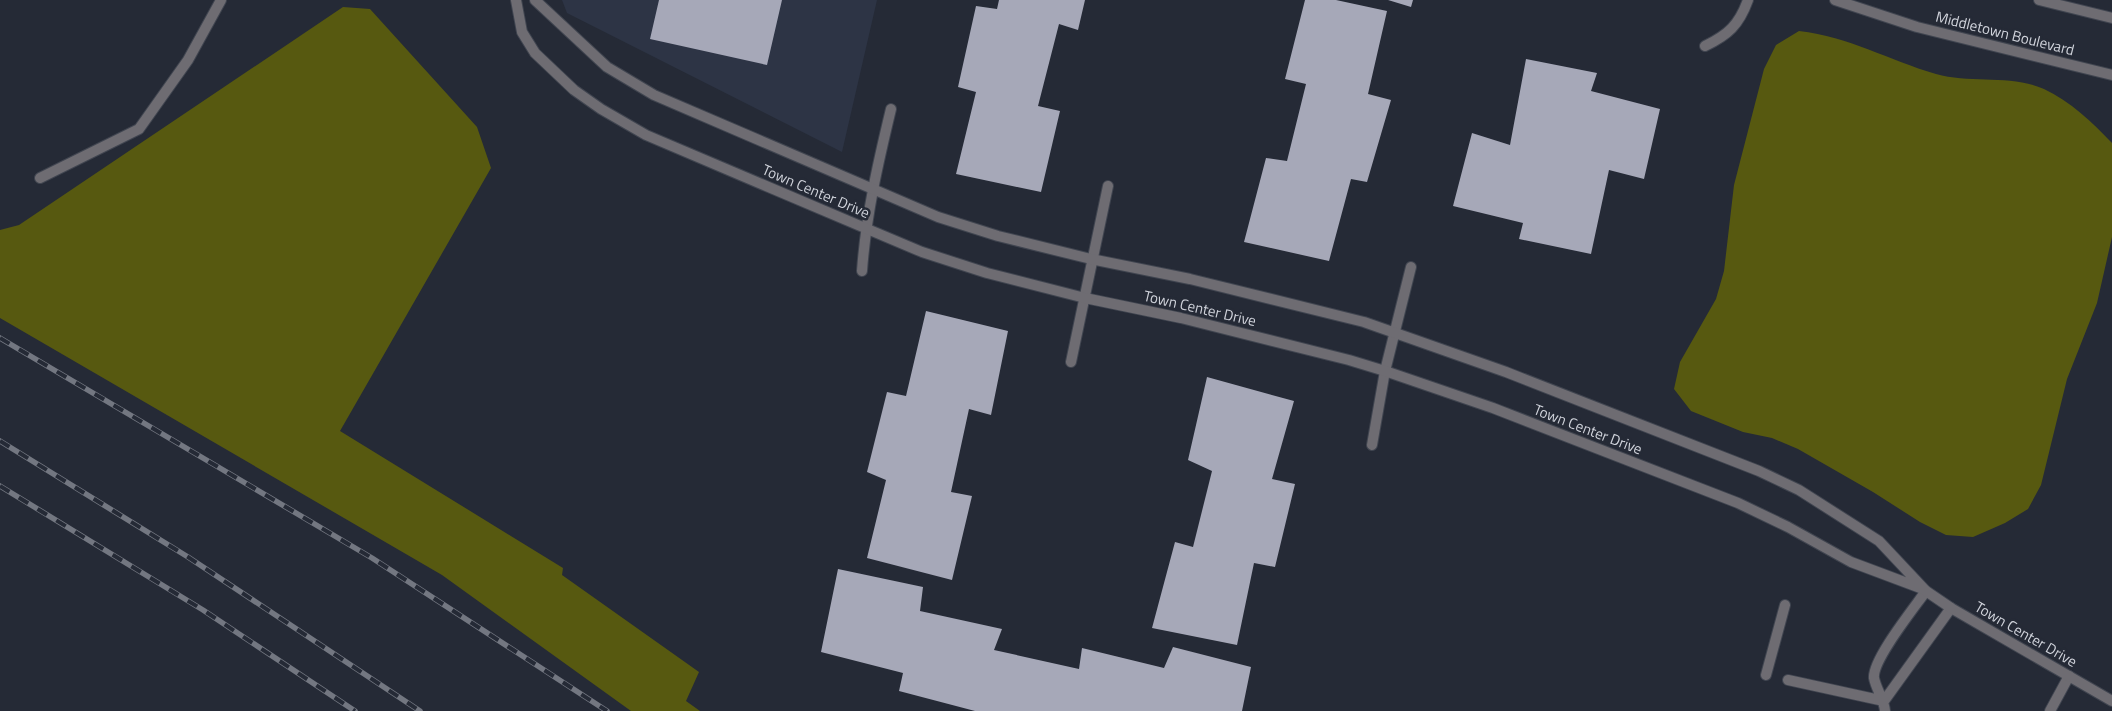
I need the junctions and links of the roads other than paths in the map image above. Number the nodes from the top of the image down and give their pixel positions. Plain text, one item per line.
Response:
1 (221, 0) edge
2 (516, 0) edge
3 (535, 0) edge
4 (1748, 0) edge
5 (1835, 0) edge
6 (2039, 0) edge
7 (2112, 18) edge
8 (1705, 46) dead end
9 (2112, 75) edge
10 (891, 108) dead end
11 (40, 178) dead end
12 (1108, 186) dead end
13 (872, 188) junction
14 (865, 228) junction
15 (1091, 259) junction
16 (1411, 267) dead end
17 (862, 271) dead end
18 (1085, 298) junction
19 (1395, 333) junction
20 (1071, 362) dead end
21 (1385, 371) junction
22 (1372, 445) dead end
23 (1926, 591) junction
24 (1785, 605) dead end
25 (1951, 608) junction
26 (1766, 675) dead end
27 (2069, 676) junction
28 (1788, 680) dead end
29 (2112, 701) edge
30 (1885, 706) edge
31 (2050, 711) edge

1 - 11 street
2 - 14 street, Town Center Drive
3 - 13 street, Town Center Drive
4 - 8 street
5 - 9 street, Middletown Boulevard
6 - 7 street
10 - 13 street
12 - 15 street
13 - 14 street
13 - 15 street, Town Center Drive
14 - 17 street
14 - 18 street, Town Center Drive
15 - 18 street
15 - 19 street, Town Center Drive
16 - 19 street
18 - 20 street
18 - 21 street, Town Center Drive
19 - 21 street
19 - 23 street, Town Center Drive
21 - 22 street
21 - 23 street, Town Center Drive
23 - 25 street, Town Center Drive
23 - 30 street
24 - 26 street
25 - 27 street, Town Center Drive
25 - 30 street
27 - 29 street, Town Center Drive
27 - 31 street
28 - 30 street

